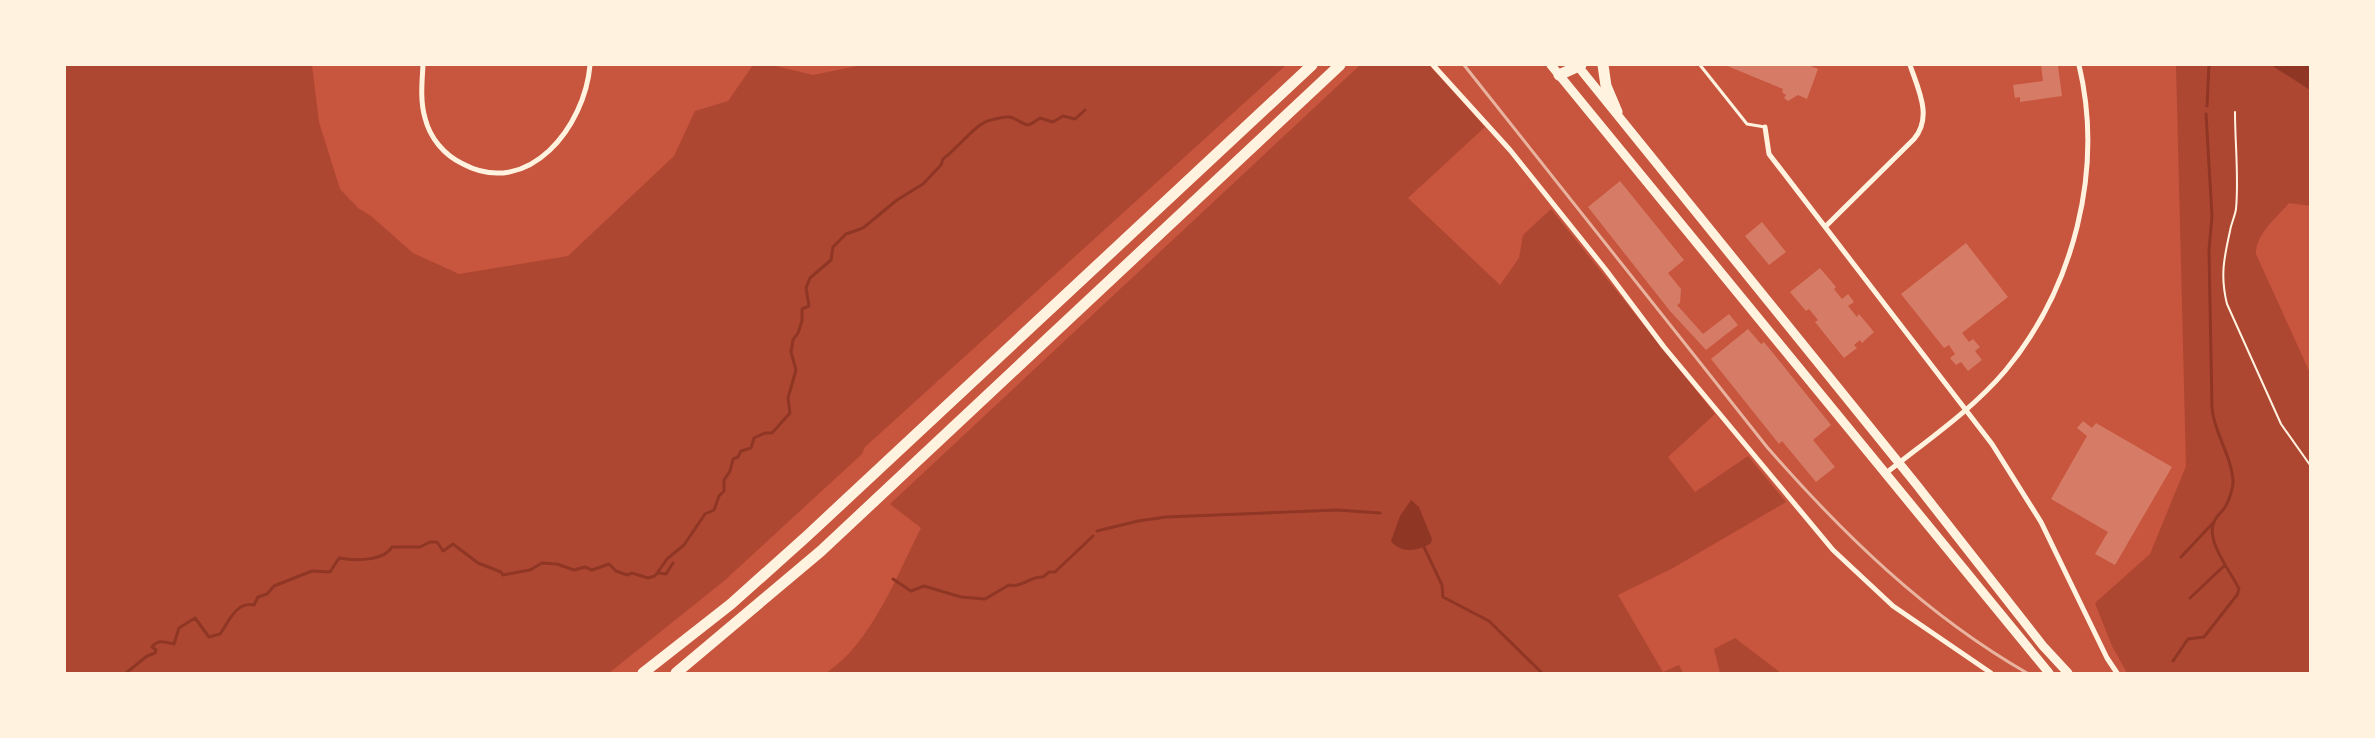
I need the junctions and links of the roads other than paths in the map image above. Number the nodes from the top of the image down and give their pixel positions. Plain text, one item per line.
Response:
1 (423, 65) edge
2 (590, 65) edge
3 (1312, 65) edge
4 (1340, 65) edge
5 (1433, 65) edge
6 (1552, 65) edge
7 (1604, 65) edge
8 (1700, 65) edge
9 (1910, 65) edge
10 (2079, 65) edge
11 (1579, 66) edge
12 (1563, 70) edge
13 (1617, 112) junction
14 (1765, 127) joint
15 (1826, 226) junction
16 (1967, 410) junction
17 (1899, 463) junction
18 (1885, 474) junction
19 (643, 673) edge
20 (676, 673) edge
21 (1991, 673) edge
22 (2049, 673) edge
23 (2068, 673) edge
24 (2117, 673) edge

1 - 2 street
3 - 19 highway
4 - 20 highway
5 - 21 street
6 - 12 main road
7 - 13 highway
8 - 14 lane
9 - 15 street
10 - 16 street
11 - 12 highway
11 - 13 main road
12 - 18 main road
13 - 17 main road
14 - 15 street
15 - 16 street
16 - 17 street
16 - 24 street
17 - 18 street
17 - 23 main road
18 - 22 main road

